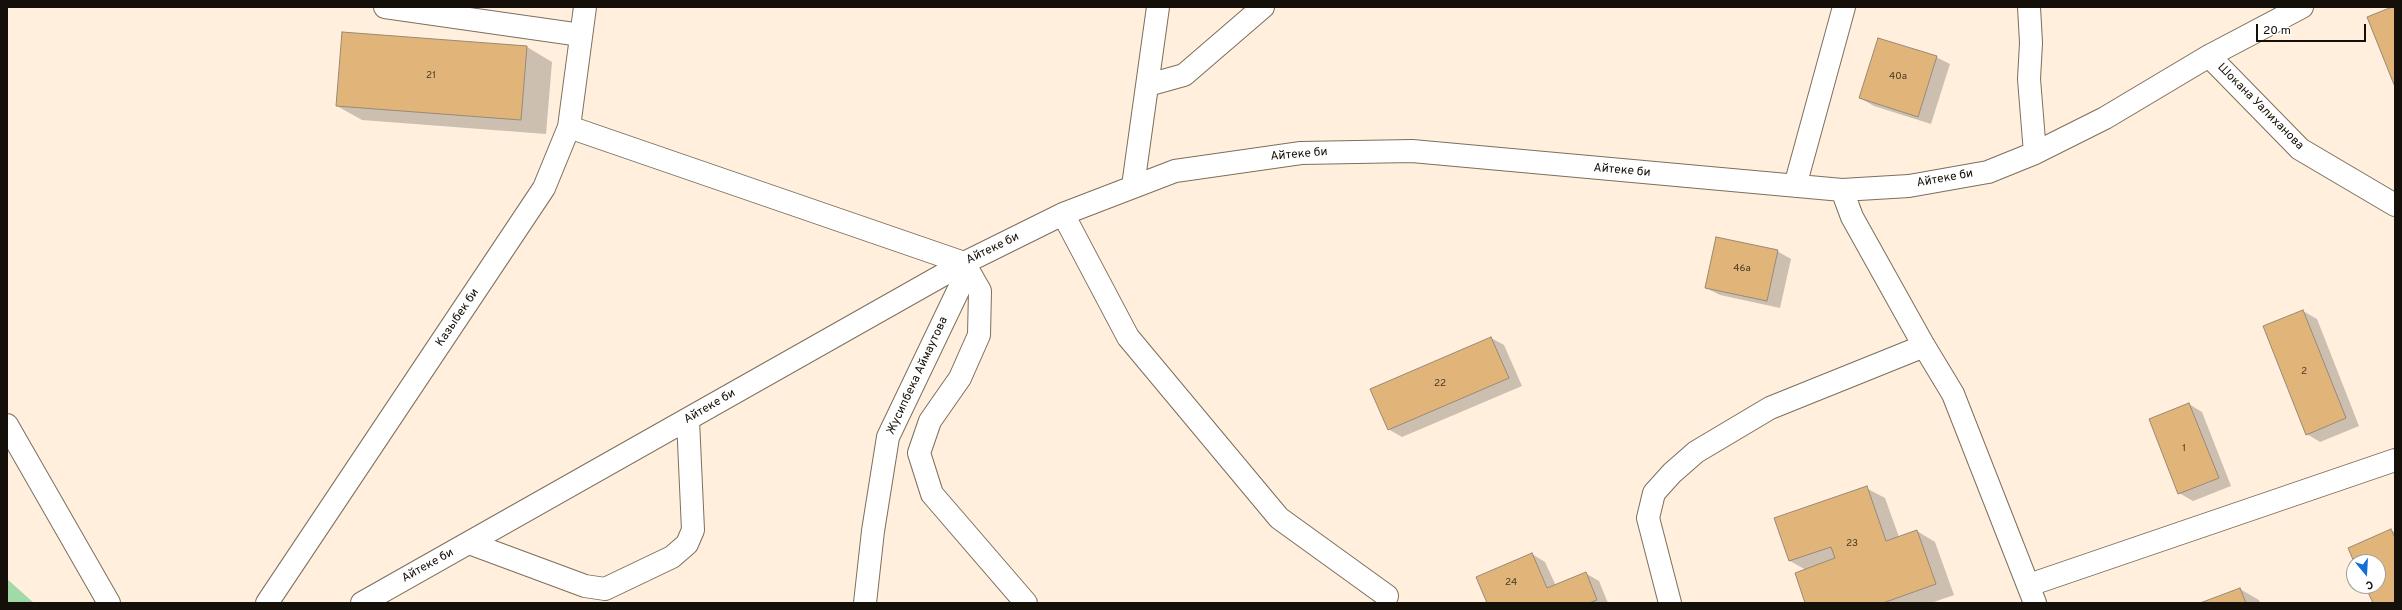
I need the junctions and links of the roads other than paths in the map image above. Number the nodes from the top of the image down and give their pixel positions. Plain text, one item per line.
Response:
1 (385, 7) edge
2 (585, 7) edge
3 (1158, 7) edge
4 (1263, 7) edge
5 (1844, 7) edge
6 (2029, 7) edge
7 (2302, 7) edge
8 (581, 35) junction
9 (2209, 56) junction
10 (1148, 85) junction
11 (568, 127) junction
12 (2035, 153) junction
13 (1133, 186) junction
14 (1795, 186) junction
15 (1842, 190) junction
16 (2395, 205) edge
17 (1063, 214) junction
18 (965, 267) junction
19 (1924, 346) junction
20 (688, 420) junction
21 (7, 425) edge
22 (2395, 460) edge
23 (469, 543) junction
24 (2032, 594) edge
25 (1387, 596) dead end
26 (109, 603) edge
27 (268, 603) edge
28 (362, 603) edge
29 (865, 603) edge
30 (1026, 603) edge
31 (1670, 603) edge

1 - 8 street
2 - 8 street, Казыбек би
3 - 10 street
4 - 10 street
5 - 14 street
6 - 12 street
7 - 9 street, Айтеке би
8 - 11 street, Казыбек би
9 - 12 street, Айтеке би
9 - 16 street, Шокана Уалиханова
10 - 13 street
11 - 18 street
11 - 27 street, Казыбек би
12 - 15 street, Айтеке би
13 - 14 street, Айтеке би
13 - 17 street, Айтеке би
14 - 15 street, Айтеке би
15 - 19 street
17 - 18 street, Айтеке би
17 - 25 street
18 - 20 street, Айтеке би
18 - 29 street, Жусипбека Аймаутова
18 - 30 street
19 - 24 street
19 - 31 street
20 - 23 street, Айтеке би
20 - 23 street
21 - 26 street
22 - 24 street
23 - 28 street, Айтеке би

